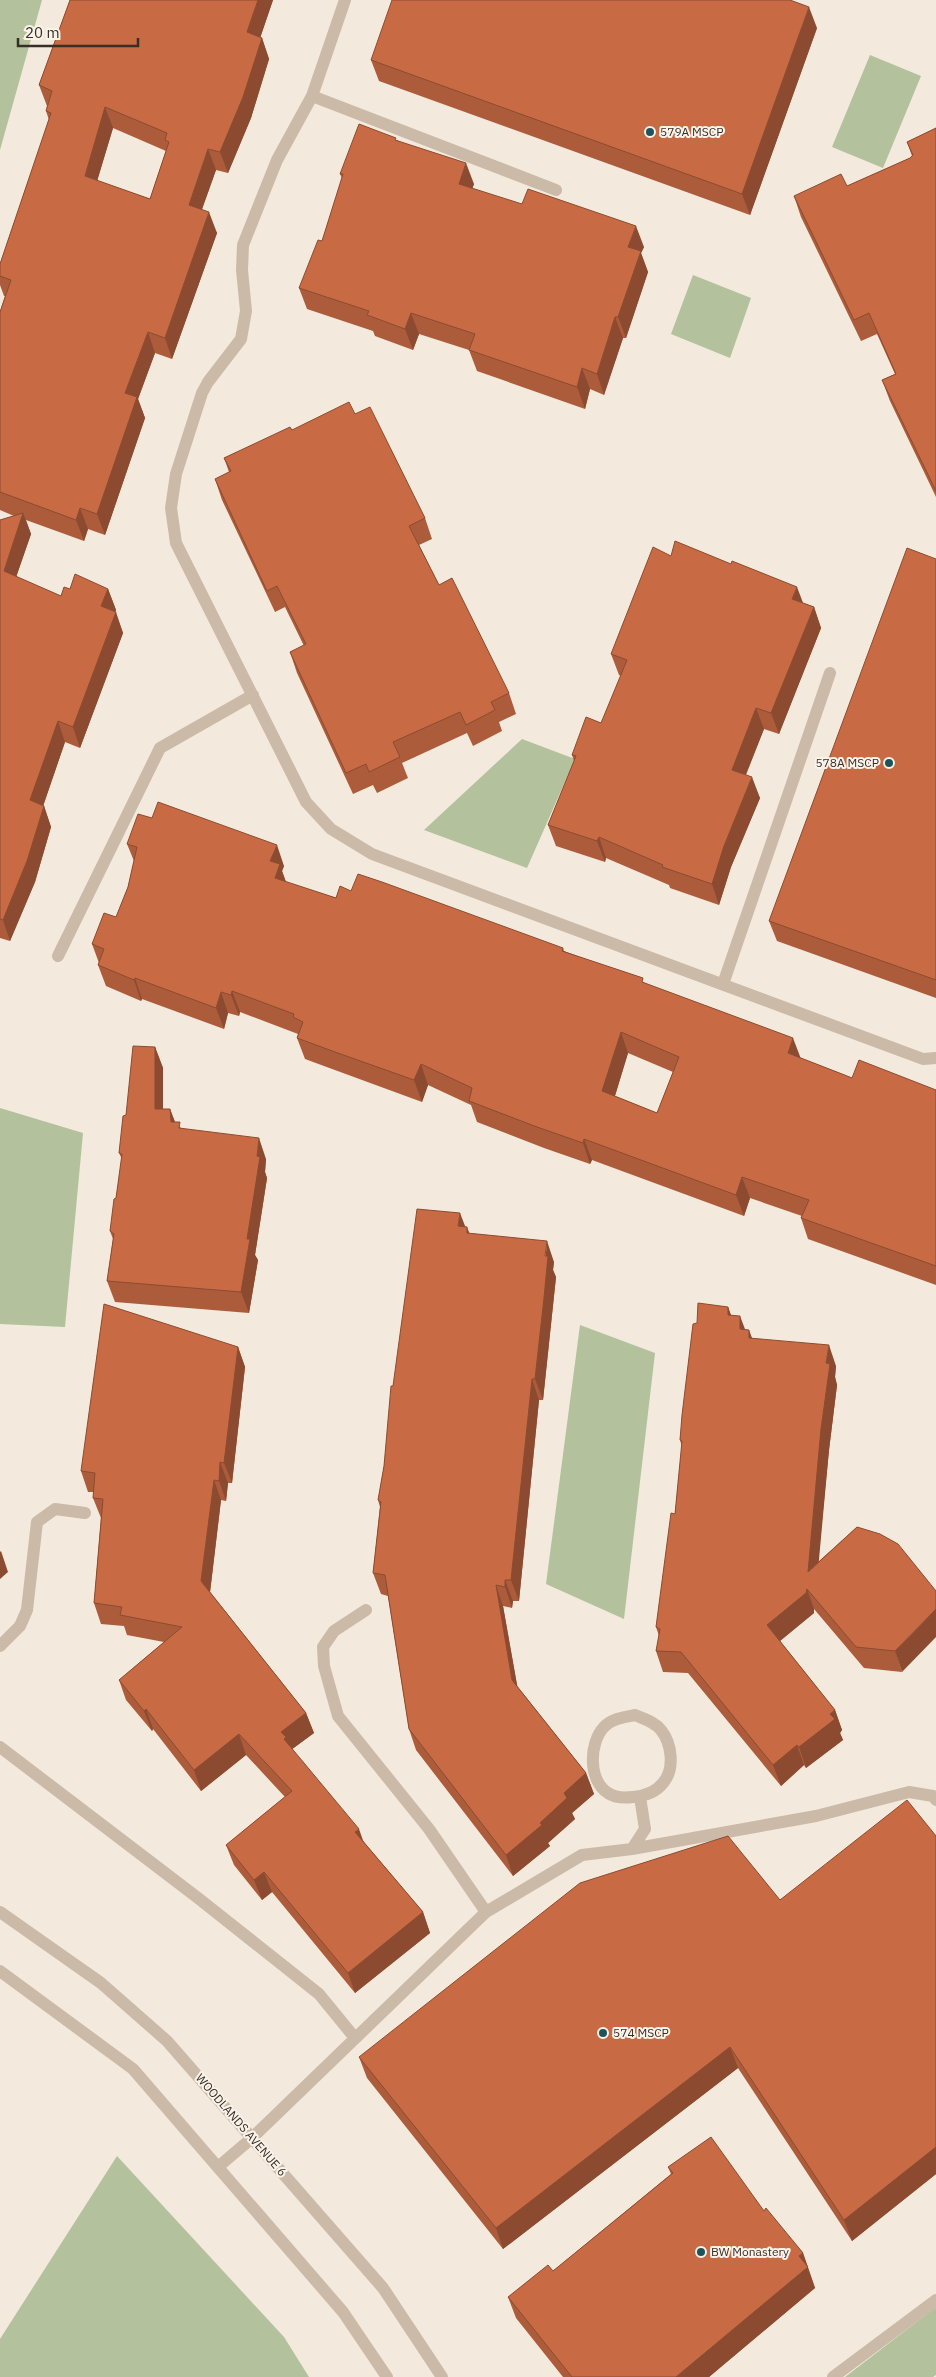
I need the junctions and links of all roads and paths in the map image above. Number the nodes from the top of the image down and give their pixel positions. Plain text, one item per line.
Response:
1 (345, 0) edge
2 (312, 96) junction
3 (556, 190) dead end
4 (830, 673) dead end
5 (252, 696) junction
6 (58, 956) dead end
7 (723, 984) junction
8 (936, 1058) edge
9 (85, 1513) dead end
10 (366, 1610) dead end
11 (0, 1646) edge
12 (0, 1747) edge
13 (640, 1797) junction
14 (936, 1800) edge
15 (632, 1849) junction
16 (0, 1912) edge
17 (486, 1912) junction
18 (0, 1971) edge
19 (355, 2038) junction
20 (252, 2138) junction
21 (218, 2167) junction
22 (936, 2300) edge
23 (387, 2377) edge
24 (442, 2377) edge
25 (834, 2377) edge

1 - 2 street
2 - 3 street
2 - 5 street
4 - 7 street
5 - 6 street
5 - 7 street
7 - 8 street
9 - 11 street
10 - 17 street
12 - 19 street
13 - 13 street
13 - 15 street
14 - 15 street
15 - 17 street
16 - 20 street, WOODLANDS AVENUE 6
17 - 19 street
18 - 21 street
19 - 20 street
20 - 21 street
20 - 24 street, WOODLANDS AVENUE 6
21 - 23 street
22 - 25 street

